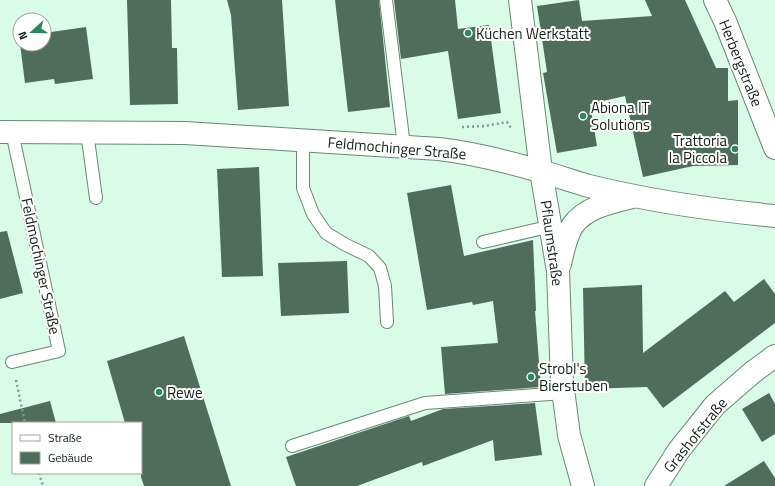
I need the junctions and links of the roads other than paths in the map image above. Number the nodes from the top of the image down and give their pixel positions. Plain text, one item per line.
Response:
1 (386, 0) edge
2 (520, 0) edge
3 (715, 0) edge
4 (6, 132) edge
5 (87, 132) junction
6 (302, 140) junction
7 (404, 146) junction
8 (775, 148) edge
9 (541, 171) junction
10 (635, 197) junction
11 (96, 198) dead end
12 (775, 216) edge
13 (552, 226) junction
14 (483, 242) dead end
15 (558, 271) junction
16 (387, 322) dead end
17 (775, 356) edge
18 (12, 362) road end
19 (564, 393) junction
20 (292, 446) dead end
21 (583, 486) edge
22 (656, 486) edge

1 - 7 lane
2 - 9 main road, Pflaumstraße
3 - 8 main road, Herbergstraße
4 - 5 main road, Feldmochinger Straße
4 - 18 lane, Feldmochinger Straße
5 - 6 main road, Feldmochinger Straße
5 - 11 lane
6 - 7 main road, Feldmochinger Straße
6 - 16 lane
7 - 9 main road, Feldmochinger Straße
9 - 10 main road, Feldmochinger Straße
9 - 13 main road, Pflaumstraße
10 - 12 main road, Feldmochinger Straße
10 - 15 main road
13 - 14 lane
13 - 15 main road, Pflaumstraße
15 - 19 main road, Pflaumstraße
17 - 22 main road, Grashofstraße
19 - 20 lane
19 - 21 main road, Pflaumstraße

